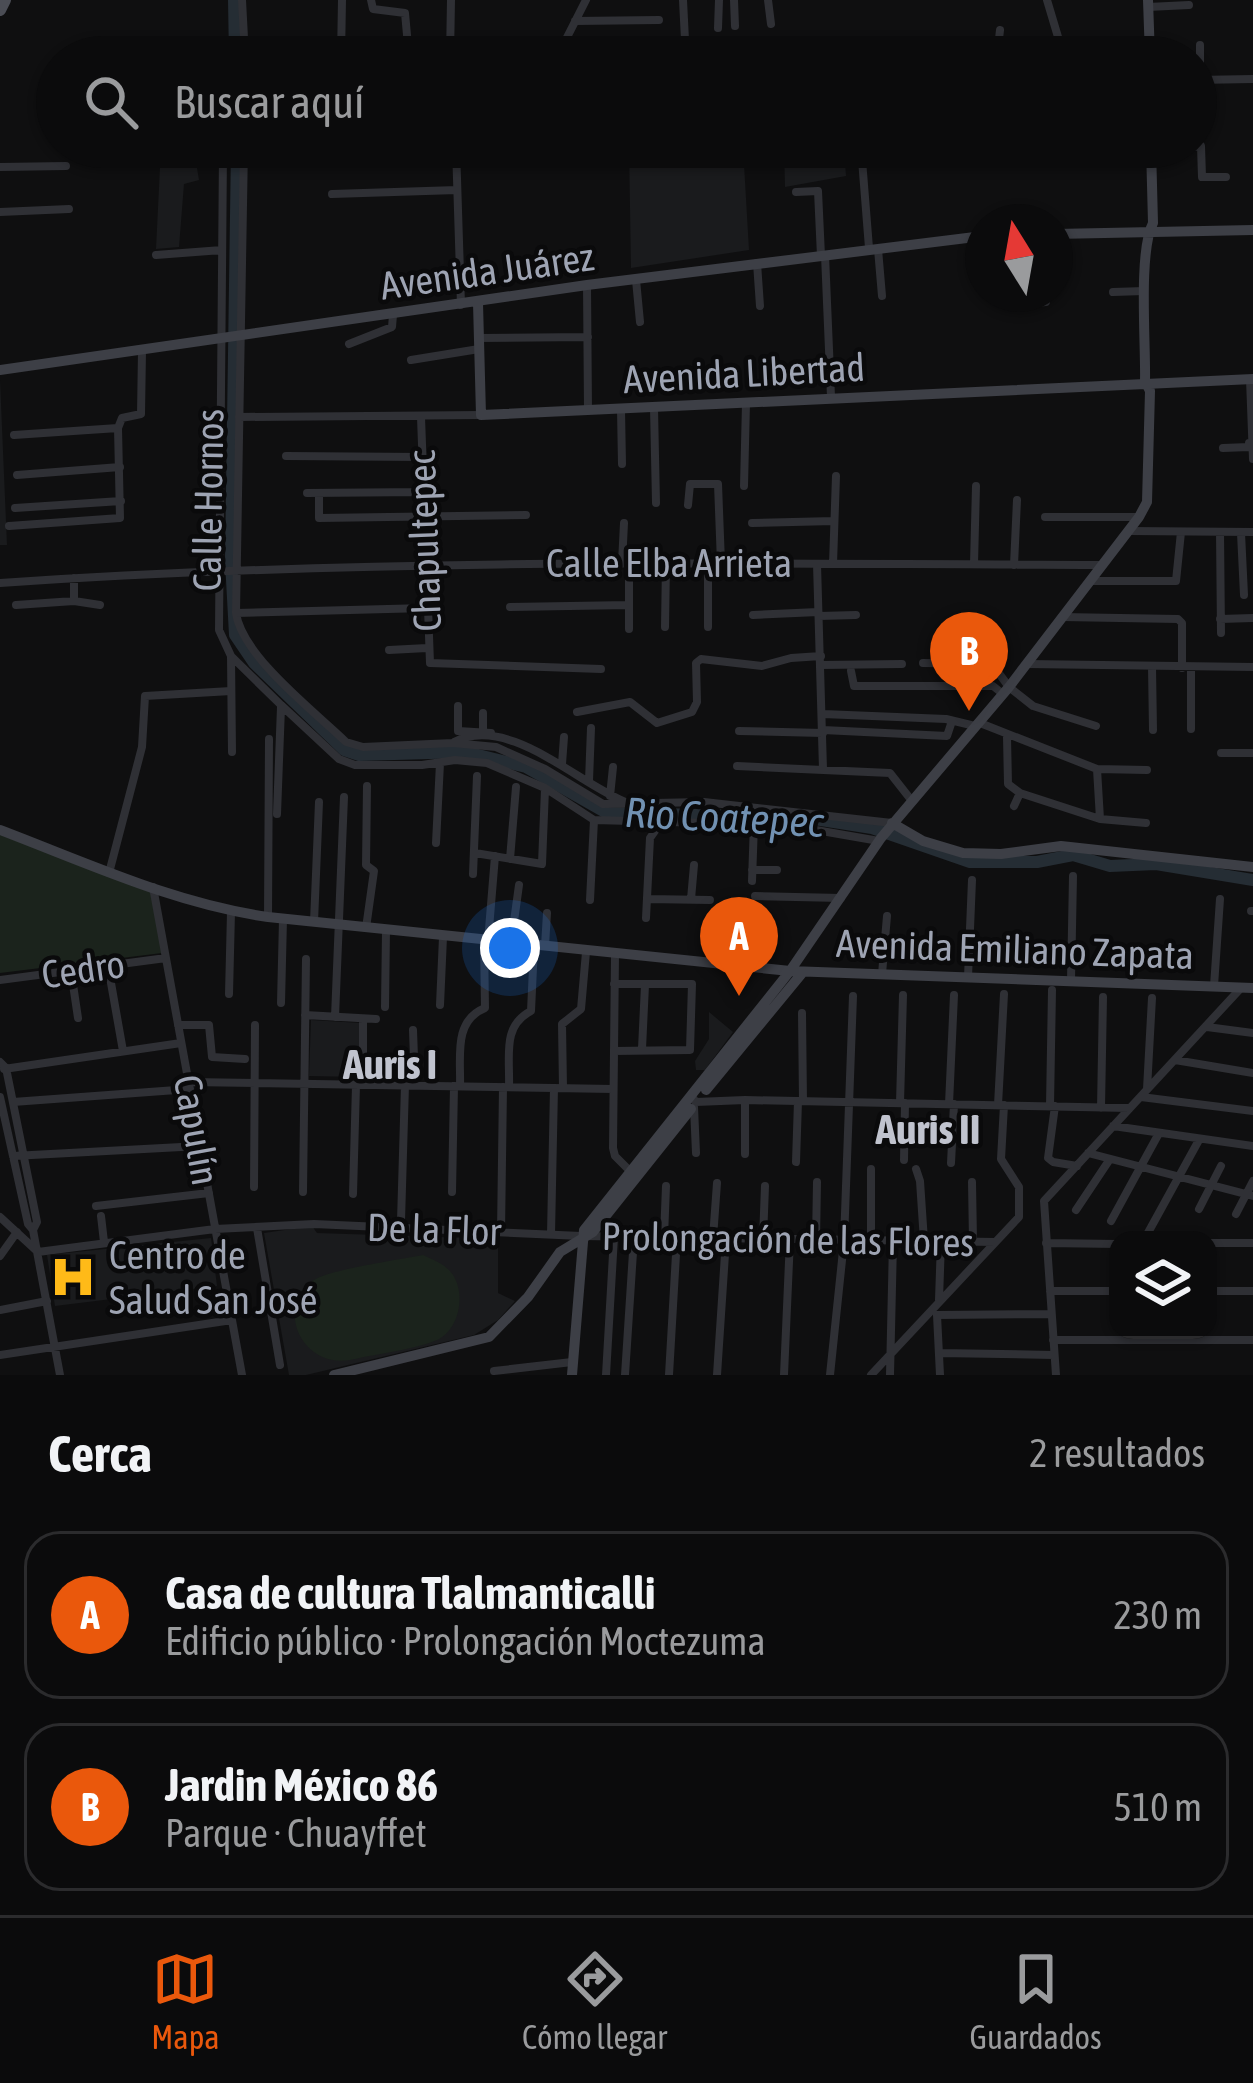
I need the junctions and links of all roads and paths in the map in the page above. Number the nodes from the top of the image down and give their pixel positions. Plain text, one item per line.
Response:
1 (5, 0) edge
2 (242, 0) edge
3 (342, 0) edge
4 (451, 0) edge
5 (586, 0) edge
6 (683, 0) edge
7 (719, 0) edge
8 (734, 0) edge
9 (768, 0) edge
10 (1047, 0) edge
11 (371, 3) edge
12 (1148, 4) edge
13 (1189, 5) dead end
14 (0, 10) edge
15 (659, 20) dead end
16 (575, 21) junction
17 (771, 24) dead end
18 (735, 26) dead end
19 (718, 28) dead end
20 (1000, 30) dead end
21 (243, 36) edge
22 (341, 36) edge
23 (407, 36) edge
24 (450, 36) edge
25 (568, 36) edge
26 (685, 36) edge
27 (999, 36) edge
28 (1058, 36) edge
29 (1149, 36) edge
30 (1253, 79) edge
31 (1217, 80) edge
32 (36, 166) edge
33 (0, 167) edge
34 (223, 168) edge
35 (243, 168) edge
36 (456, 168) edge
37 (864, 168) edge
38 (1151, 168) edge
39 (1202, 168) edge
40 (1226, 177) dead end
41 (457, 190) junction
42 (796, 192) dead end
43 (332, 194) dead end
44 (69, 209) dead end
45 (0, 212) edge
46 (1253, 230) edge
47 (1148, 233) junction
48 (1073, 234) edge
49 (965, 238) edge
50 (874, 248) junction
51 (222, 250) junction
52 (156, 255) dead end
53 (823, 255) junction
54 (757, 263) junction
55 (636, 280) junction
56 (587, 286) junction
57 (1146, 291) junction
58 (1113, 292) dead end
59 (882, 296) dead end
60 (478, 303) junction
61 (461, 305) junction
62 (760, 306) dead end
63 (393, 315) junction
64 (640, 322) dead end
65 (232, 337) junction
66 (588, 337) junction
67 (349, 344) dead end
68 (479, 344) junction
69 (142, 350) junction
70 (411, 360) dead end
71 (0, 370) edge
72 (1252, 379) edge
73 (1145, 381) junction
74 (831, 397) junction
75 (746, 403) junction
76 (654, 408) junction
77 (621, 410) junction
78 (588, 412) junction
79 (481, 416) junction
80 (239, 417) junction
81 (421, 417) junction
82 (118, 428) junction
83 (1251, 430) edge
84 (14, 435) dead end
85 (1223, 448) dead end
86 (286, 456) dead end
87 (422, 457) junction
88 (1253, 459) edge
89 (622, 464) dead end
90 (120, 467) junction
91 (17, 475) dead end
92 (836, 476) dead end
93 (745, 486) dead end
94 (976, 486) dead end
95 (423, 492) junction
96 (307, 493) dead end
97 (319, 493) junction
98 (1017, 500) dead end
99 (121, 501) junction
100 (656, 503) dead end
101 (688, 505) dead end
102 (14, 508) dead end
103 (526, 515) dead end
104 (423, 516) junction
105 (1045, 517) dead end
106 (1139, 517) junction
107 (834, 521) junction
108 (624, 523) dead end
109 (752, 523) dead end
110 (9, 526) dead end
111 (1129, 531) junction
112 (1181, 532) junction
113 (1220, 532) junction
114 (1241, 532) junction
115 (1253, 532) edge
116 (424, 563) junction
117 (626, 563) junction
118 (666, 563) junction
119 (708, 563) junction
120 (721, 563) junction
121 (818, 564) junction
122 (833, 564) junction
123 (974, 564) junction
124 (1014, 565) junction
125 (1102, 565) junction
126 (218, 568) junction
127 (235, 568) junction
128 (74, 578) junction
129 (1089, 581) junction
130 (0, 582) edge
131 (1244, 595) dead end
132 (74, 601) junction
133 (16, 605) dead end
134 (100, 605) dead end
135 (629, 605) junction
136 (510, 607) dead end
137 (426, 608) junction
138 (236, 613) junction
139 (819, 614) junction
140 (753, 615) dead end
141 (856, 615) dead end
142 (1062, 617) junction
143 (1253, 618) edge
144 (1220, 619) junction
145 (665, 626) dead end
146 (708, 627) dead end
147 (629, 629) dead end
148 (1221, 633) dead end
149 (427, 648) junction
150 (389, 650) dead end
151 (231, 656) junction
152 (821, 660) junction
153 (923, 663) dead end
154 (902, 664) dead end
155 (1027, 664) junction
156 (1151, 667) junction
157 (1253, 667) edge
158 (1187, 668) junction
159 (601, 670) dead end
160 (851, 671) dead end
161 (231, 691) junction
162 (1006, 691) junction
163 (281, 706) junction
164 (458, 706) dead end
165 (577, 712) dead end
166 (483, 713) dead end
167 (823, 714) junction
168 (952, 721) junction
169 (978, 725) junction
170 (1096, 726) dead end
171 (591, 728) dead end
172 (1191, 729) dead end
173 (483, 730) junction
174 (1153, 730) dead end
175 (739, 731) dead end
176 (823, 731) junction
177 (500, 736) junction
178 (564, 737) dead end
179 (1007, 737) junction
180 (269, 739) dead end
181 (453, 743) junction
182 (232, 752) dead end
183 (1221, 753) dead end
184 (1253, 753) edge
185 (440, 763) junction
186 (562, 764) junction
187 (737, 766) dead end
188 (614, 767) dead end
189 (823, 769) junction
190 (1096, 769) junction
191 (1147, 770) dead end
192 (477, 776) dead end
193 (589, 783) junction
194 (367, 786) dead end
195 (516, 788) dead end
196 (545, 788) junction
197 (1020, 793) junction
198 (610, 796) junction
199 (344, 797) dead end
200 (912, 801) junction
201 (319, 802) dead end
202 (633, 805) junction
203 (1014, 806) dead end
204 (277, 814) dead end
205 (594, 820) junction
206 (1100, 820) junction
207 (661, 823) junction
208 (754, 823) junction
209 (1146, 823) dead end
210 (891, 825) junction
211 (0, 830) edge
212 (880, 840) junction
213 (436, 843) dead end
214 (475, 853) junction
215 (495, 856) junction
216 (510, 859) junction
217 (694, 865) dead end
218 (1253, 867) edge
219 (777, 870) dead end
220 (473, 874) dead end
221 (109, 875) junction
222 (1073, 876) dead end
223 (972, 880) dead end
224 (519, 885) dead end
225 (153, 886) junction
226 (755, 896) dead end
227 (841, 898) junction
228 (647, 899) junction
229 (1220, 899) dead end
230 (590, 900) dead end
231 (691, 900) junction
232 (710, 900) dead end
233 (231, 912) junction
234 (547, 913) dead end
235 (887, 916) dead end
236 (268, 917) junction
237 (646, 918) dead end
238 (283, 919) junction
239 (314, 922) junction
240 (338, 924) junction
241 (366, 928) junction
242 (386, 930) junction
243 (443, 937) junction
244 (486, 941) junction
245 (511, 944) junction
246 (540, 947) junction
247 (586, 952) junction
248 (615, 955) junction
249 (166, 958) junction
250 (305, 959) dead end
251 (108, 966) junction
252 (71, 970) junction
253 (796, 972) junction
254 (882, 974) junction
255 (968, 977) junction
256 (0, 980) edge
257 (1071, 980) junction
258 (614, 984) junction
259 (645, 985) junction
260 (1214, 986) junction
261 (1247, 987) edge
262 (1052, 990) dead end
263 (229, 994) dead end
264 (903, 994) dead end
265 (1004, 994) dead end
266 (853, 995) dead end
267 (954, 995) dead end
268 (1102, 997) dead end
269 (1152, 998) dead end
270 (281, 1003) dead end
271 (440, 1005) dead end
272 (385, 1006) dead end
273 (802, 1013) dead end
274 (305, 1015) junction
275 (335, 1017) junction
276 (78, 1018) dead end
277 (376, 1019) dead end
278 (363, 1020) junction
279 (255, 1024) dead end
280 (178, 1025) junction
281 (1207, 1027) junction
282 (413, 1030) dead end
283 (1253, 1033) edge
284 (181, 1042) junction
285 (642, 1050) junction
286 (123, 1051) junction
287 (614, 1051) junction
288 (245, 1059) dead end
289 (1175, 1060) junction
290 (2, 1067) edge
291 (1253, 1073) edge
292 (256, 1082) junction
293 (306, 1084) junction
294 (359, 1084) junction
295 (190, 1085) junction
296 (410, 1085) junction
297 (457, 1086) junction
298 (506, 1087) junction
299 (559, 1088) junction
300 (613, 1089) junction
301 (1144, 1094) junction
302 (0, 1097) edge
303 (745, 1100) junction
304 (800, 1101) junction
305 (14, 1102) junction
306 (694, 1102) junction
307 (851, 1102) junction
308 (902, 1103) junction
309 (952, 1104) junction
310 (1001, 1105) junction
311 (1052, 1106) junction
312 (1101, 1108) junction
313 (1130, 1108) junction
314 (1253, 1111) edge
315 (1113, 1126) junction
316 (1158, 1135) junction
317 (1199, 1140) junction
318 (200, 1146) junction
319 (1253, 1146) edge
320 (696, 1153) dead end
321 (745, 1154) dead end
322 (1088, 1154) junction
323 (25, 1155) junction
324 (13, 1156) junction
325 (1110, 1159) junction
326 (904, 1160) dead end
327 (796, 1162) dead end
328 (951, 1163) dead end
329 (1077, 1166) junction
330 (1220, 1166) dead end
331 (1140, 1167) junction
332 (916, 1168) dead end
333 (871, 1169) dead end
334 (633, 1174) junction
335 (1179, 1177) junction
336 (1253, 1181) edge
337 (817, 1182) dead end
338 (971, 1182) dead end
339 (717, 1183) dead end
340 (1211, 1185) junction
341 (666, 1186) dead end
342 (765, 1186) dead end
343 (254, 1187) dead end
344 (208, 1192) junction
345 (303, 1192) dead end
346 (452, 1192) dead end
347 (353, 1194) dead end
348 (1250, 1195) edge
349 (96, 1206) dead end
350 (1199, 1209) dead end
351 (1076, 1210) dead end
352 (1236, 1214) dead end
353 (101, 1216) dead end
354 (0, 1217) edge
355 (401, 1221) dead end
356 (1111, 1221) dead end
357 (215, 1228) junction
358 (257, 1228) junction
359 (33, 1231) junction
360 (1149, 1231) edge
361 (17, 1232) junction
362 (501, 1232) junction
363 (551, 1234) junction
364 (581, 1236) junction
365 (614, 1237) junction
366 (634, 1237) junction
367 (664, 1237) junction
368 (677, 1238) junction
369 (713, 1238) junction
370 (726, 1238) junction
371 (764, 1239) junction
372 (790, 1239) junction
373 (815, 1240) junction
374 (844, 1240) junction
375 (872, 1241) junction
376 (924, 1241) junction
377 (941, 1241) junction
378 (973, 1241) junction
379 (104, 1242) junction
380 (893, 1242) junction
381 (995, 1242) junction
382 (1046, 1243) junction
383 (1217, 1243) edge
384 (1253, 1243) edge
385 (1109, 1244) edge
386 (38, 1252) junction
387 (0, 1256) edge
388 (1050, 1291) junction
389 (1109, 1291) edge
390 (1217, 1291) edge
391 (1253, 1291) edge
392 (46, 1301) junction
393 (937, 1308) junction
394 (0, 1310) edge
395 (1052, 1314) junction
396 (232, 1320) junction
397 (1053, 1340) junction
398 (1253, 1340) edge
399 (54, 1345) junction
400 (939, 1353) junction
401 (0, 1355) edge
402 (1054, 1355) junction
403 (889, 1358) junction
404 (280, 1365) dead end
405 (572, 1369) edge
406 (494, 1371) dead end
407 (59, 1375) edge
408 (242, 1375) edge
409 (337, 1375) edge
410 (606, 1375) edge
411 (625, 1375) edge
412 (669, 1375) edge
413 (717, 1375) edge
414 (784, 1375) edge
415 (830, 1375) edge
416 (872, 1375) edge
417 (890, 1375) edge
418 (940, 1375) edge
419 (1056, 1375) edge

1 - 14 main road
2 - 21 street
3 - 22 street
4 - 24 street
5 - 16 street
6 - 26 street
7 - 19 street
8 - 18 street
9 - 17 street
10 - 28 street
11 - 23 street
12 - 13 street
12 - 29 street
15 - 16 street
16 - 25 street
20 - 27 street
30 - 31 street
32 - 33 street
34 - 51 street
35 - 65 street, Calle Hornos
36 - 41 street
37 - 50 street
38 - 47 street
39 - 40 street
41 - 43 street
41 - 61 street
42 - 53 street
44 - 45 street
46 - 47 street
47 - 48 street
47 - 57 street
49 - 50 street, Avenida Juárez
50 - 53 street, Avenida Juárez
50 - 59 street
51 - 52 street
51 - 65 street
53 - 54 street, Avenida Juárez
53 - 74 street
54 - 55 street, Avenida Juárez
54 - 62 street
55 - 56 street, Avenida Juárez
55 - 64 street
56 - 60 street, Avenida Juárez
56 - 66 street
57 - 58 street
57 - 73 street
60 - 61 street, Avenida Juárez
60 - 68 street
61 - 63 street, Avenida Juárez
63 - 65 street, Avenida Juárez
63 - 67 street
65 - 69 street, Avenida Juárez
65 - 80 street, Calle Hornos
65 - 126 street
66 - 68 street
66 - 78 street
68 - 70 street
68 - 79 street
69 - 71 street, Avenida Juárez
69 - 82 street
72 - 73 street, Avenida Libertad
72 - 83 street
73 - 74 street, Avenida Libertad
73 - 106 street
74 - 75 street, Avenida Libertad
75 - 76 street, Avenida Libertad
75 - 93 street
76 - 77 street, Avenida Libertad
76 - 100 street
77 - 78 street, Avenida Libertad
77 - 89 street
78 - 79 street, Avenida Libertad
79 - 81 street, Avenida Libertad
80 - 81 street, Avenida Libertad
80 - 127 street, Calle Hornos
81 - 87 street, Chapultepec
82 - 84 street
82 - 90 street
83 - 85 street
83 - 88 street
86 - 87 street
87 - 95 street, Chapultepec
90 - 91 street
90 - 99 street
92 - 107 street
94 - 123 street
95 - 97 street
95 - 104 street, Chapultepec
96 - 97 street
97 - 104 street
98 - 124 street
99 - 102 street
99 - 110 street
101 - 120 street
103 - 104 street
104 - 116 street, Chapultepec
105 - 106 street
106 - 111 street
107 - 109 street
107 - 122 street
108 - 117 street
111 - 112 street
111 - 125 street
112 - 113 street
112 - 129 street
113 - 114 street
113 - 144 street
114 - 115 street
114 - 131 street
116 - 117 street, Calle Elba Arrieta
116 - 127 street, Calle Elba Arrieta
116 - 137 street, Chapultepec
117 - 118 street, Calle Elba Arrieta
117 - 135 street
118 - 119 street, Calle Elba Arrieta
118 - 145 street
119 - 120 street, Calle Elba Arrieta
119 - 146 street
120 - 121 street, Calle Elba Arrieta
121 - 122 street, Calle Elba Arrieta
121 - 139 street
122 - 123 street, Calle Elba Arrieta
123 - 124 street, Calle Elba Arrieta
124 - 125 street, Calle Elba Arrieta
125 - 129 street
126 - 127 street, Calle Elba Arrieta
126 - 128 street, Calle Elba Arrieta
126 - 151 street
127 - 138 street, Calle Hornos
128 - 130 street, Calle Elba Arrieta
128 - 132 street
129 - 142 street
132 - 133 street
132 - 134 street
135 - 136 street
135 - 147 street
137 - 138 street
137 - 149 street, Chapultepec
138 - 181 street, Calle Hornos
139 - 140 street
139 - 141 street
139 - 152 street
142 - 155 street
142 - 158 street
143 - 144 street
144 - 148 street
149 - 150 street
149 - 159 street, Chapultepec
151 - 161 street
151 - 163 street
152 - 154 street
152 - 165 street
152 - 167 street
153 - 162 street
155 - 156 street
155 - 162 street
156 - 158 street
156 - 174 street
157 - 158 street
158 - 172 street
160 - 162 street
161 - 182 street
161 - 221 street
162 - 169 street
162 - 170 street
163 - 185 street
163 - 204 street
164 - 173 street
166 - 173 street
167 - 168 street
167 - 176 street
168 - 169 street
168 - 176 street
169 - 179 street
169 - 200 street
171 - 193 street
173 - 177 street
175 - 176 street
176 - 189 street
177 - 181 street
177 - 186 street
178 - 186 street
179 - 190 street
179 - 197 street
180 - 236 street
181 - 202 street, Calle Hornos
183 - 184 street
185 - 196 street
185 - 213 street
186 - 193 street
187 - 189 street
188 - 198 street
189 - 200 street
190 - 191 street
190 - 206 street
192 - 214 street
193 - 198 street
194 - 241 street
195 - 216 street
196 - 205 street
196 - 216 street
197 - 203 street
197 - 206 street
198 - 202 street
199 - 240 street
200 - 210 street
201 - 239 street
202 - 210 street, Calle Hornos
205 - 207 street
205 - 230 street
206 - 209 street
207 - 208 street
207 - 228 street
208 - 212 street
208 - 219 street
210 - 212 street
210 - 218 street, Calle Hornos
211 - 221 street, Avenida Emiliano Zapata
212 - 227 street
214 - 215 street
214 - 220 street
215 - 216 street
215 - 244 street
217 - 231 street
221 - 225 street, Avenida Emiliano Zapata
222 - 257 street
223 - 255 street
224 - 245 street
225 - 233 street, Avenida Emiliano Zapata
225 - 249 street, Capulín
226 - 227 street
227 - 253 street
228 - 231 street
228 - 237 street
229 - 260 street
231 - 232 street
233 - 236 street, Avenida Emiliano Zapata
233 - 263 street
234 - 246 street
235 - 254 street
236 - 238 street, Avenida Emiliano Zapata
238 - 239 street, Avenida Emiliano Zapata
238 - 270 street
239 - 240 street, Avenida Emiliano Zapata
240 - 241 street, Avenida Emiliano Zapata
240 - 275 street
241 - 242 street, Avenida Emiliano Zapata
242 - 243 street, Avenida Emiliano Zapata
242 - 272 street
243 - 244 street, Avenida Emiliano Zapata
243 - 271 street
244 - 245 street, Avenida Emiliano Zapata
244 - 297 street
245 - 246 street, Avenida Emiliano Zapata
246 - 247 street, Avenida Emiliano Zapata
246 - 298 street
247 - 248 street, Avenida Emiliano Zapata
247 - 299 street
248 - 253 street, Avenida Emiliano Zapata
248 - 258 street
249 - 251 street, Cedro
249 - 280 street, Capulín
250 - 274 street
251 - 252 street, Cedro
251 - 286 street
252 - 256 street, Cedro
252 - 276 street
253 - 254 street, Avenida Emiliano Zapata
253 - 306 street
254 - 255 street, Avenida Emiliano Zapata
255 - 257 street, Avenida Emiliano Zapata
257 - 260 street, Avenida Emiliano Zapata
258 - 259 street
258 - 287 street
259 - 285 street
259 - 285 street
260 - 261 street, Avenida Emiliano Zapata
261 - 281 street
262 - 311 street
264 - 308 street
265 - 310 street
266 - 307 street
267 - 309 street
268 - 312 street
269 - 301 street
273 - 304 street
274 - 275 street
274 - 293 street
275 - 278 street
277 - 278 street
278 - 294 street
279 - 292 street
280 - 284 street, Capulín
280 - 288 street
281 - 283 street
281 - 289 street
282 - 296 street
284 - 286 street
284 - 295 street, Capulín
285 - 287 street
286 - 290 street
287 - 300 street
289 - 291 street
289 - 301 street
290 - 305 street
292 - 293 street
292 - 295 street
292 - 343 street
293 - 294 street
293 - 345 street
294 - 296 street
294 - 347 street
295 - 305 street
295 - 318 street, Capulín
296 - 297 street
296 - 355 street
297 - 298 street
297 - 346 street
298 - 299 street
298 - 362 street
299 - 300 street
299 - 363 street
300 - 334 street
301 - 313 street
301 - 314 street
302 - 324 street
303 - 304 street
303 - 306 street
303 - 321 street
304 - 307 street
304 - 327 street
305 - 323 street
306 - 320 street
306 - 334 street
307 - 308 street
307 - 374 street
308 - 309 street
308 - 326 street
309 - 310 street
309 - 328 street
310 - 311 street
310 - 381 street
311 - 312 street
311 - 329 street
312 - 313 street
313 - 315 street
315 - 316 street
315 - 322 street
316 - 317 street
316 - 331 street
317 - 319 street
317 - 335 street
318 - 323 street
318 - 344 street, Capulín
322 - 325 street
322 - 329 street
323 - 324 street
323 - 359 street
324 - 359 street
325 - 331 street
325 - 351 street
329 - 382 street
330 - 340 street
331 - 335 street
331 - 356 street
332 - 376 street
333 - 375 street
334 - 364 street
335 - 340 street
335 - 360 street
336 - 348 street
337 - 373 street
338 - 378 street
339 - 369 street
340 - 348 street
340 - 350 street
341 - 367 street
342 - 371 street
344 - 349 street
344 - 357 street, Capulín
348 - 352 street
353 - 379 street
354 - 361 street
357 - 358 street, De la Flor
357 - 379 street, De la Flor
357 - 396 street, Capulín
358 - 362 street, De la Flor
358 - 404 street
359 - 386 street
361 - 386 street
361 - 387 street
362 - 363 street, De la Flor
363 - 364 street, De la Flor
364 - 365 street, Prolongación de las Flores
364 - 405 street
364 - 409 street
365 - 366 street, Prolongación de las Flores
365 - 410 street
366 - 367 street, Prolongación de las Flores
366 - 411 street
367 - 368 street, Prolongación de las Flores
368 - 369 street, Prolongación de las Flores
368 - 412 street
369 - 370 street, Prolongación de las Flores
370 - 371 street, Prolongación de las Flores
370 - 413 street
371 - 372 street, Prolongación de las Flores
372 - 373 street, Prolongación de las Flores
372 - 414 street
373 - 374 street, Prolongación de las Flores
374 - 375 street, Prolongación de las Flores
374 - 415 street
375 - 380 street, Prolongación de las Flores
376 - 377 street, Prolongación de las Flores
376 - 380 street, Prolongación de las Flores
377 - 378 street, Prolongación de las Flores
377 - 393 street
378 - 381 street, Prolongación de las Flores
379 - 386 street, De la Flor
380 - 403 street
381 - 393 street
382 - 385 street
382 - 388 street
383 - 384 street
386 - 392 street
388 - 389 street
388 - 395 street
390 - 391 street
392 - 394 street
392 - 399 street
393 - 395 street
393 - 400 street
393 - 403 street
395 - 397 street
396 - 399 street
396 - 408 street, Capulín
397 - 398 street
397 - 402 street
399 - 401 street
399 - 407 street
400 - 402 street
400 - 418 street
402 - 419 street
403 - 416 street
403 - 417 street
405 - 406 street

